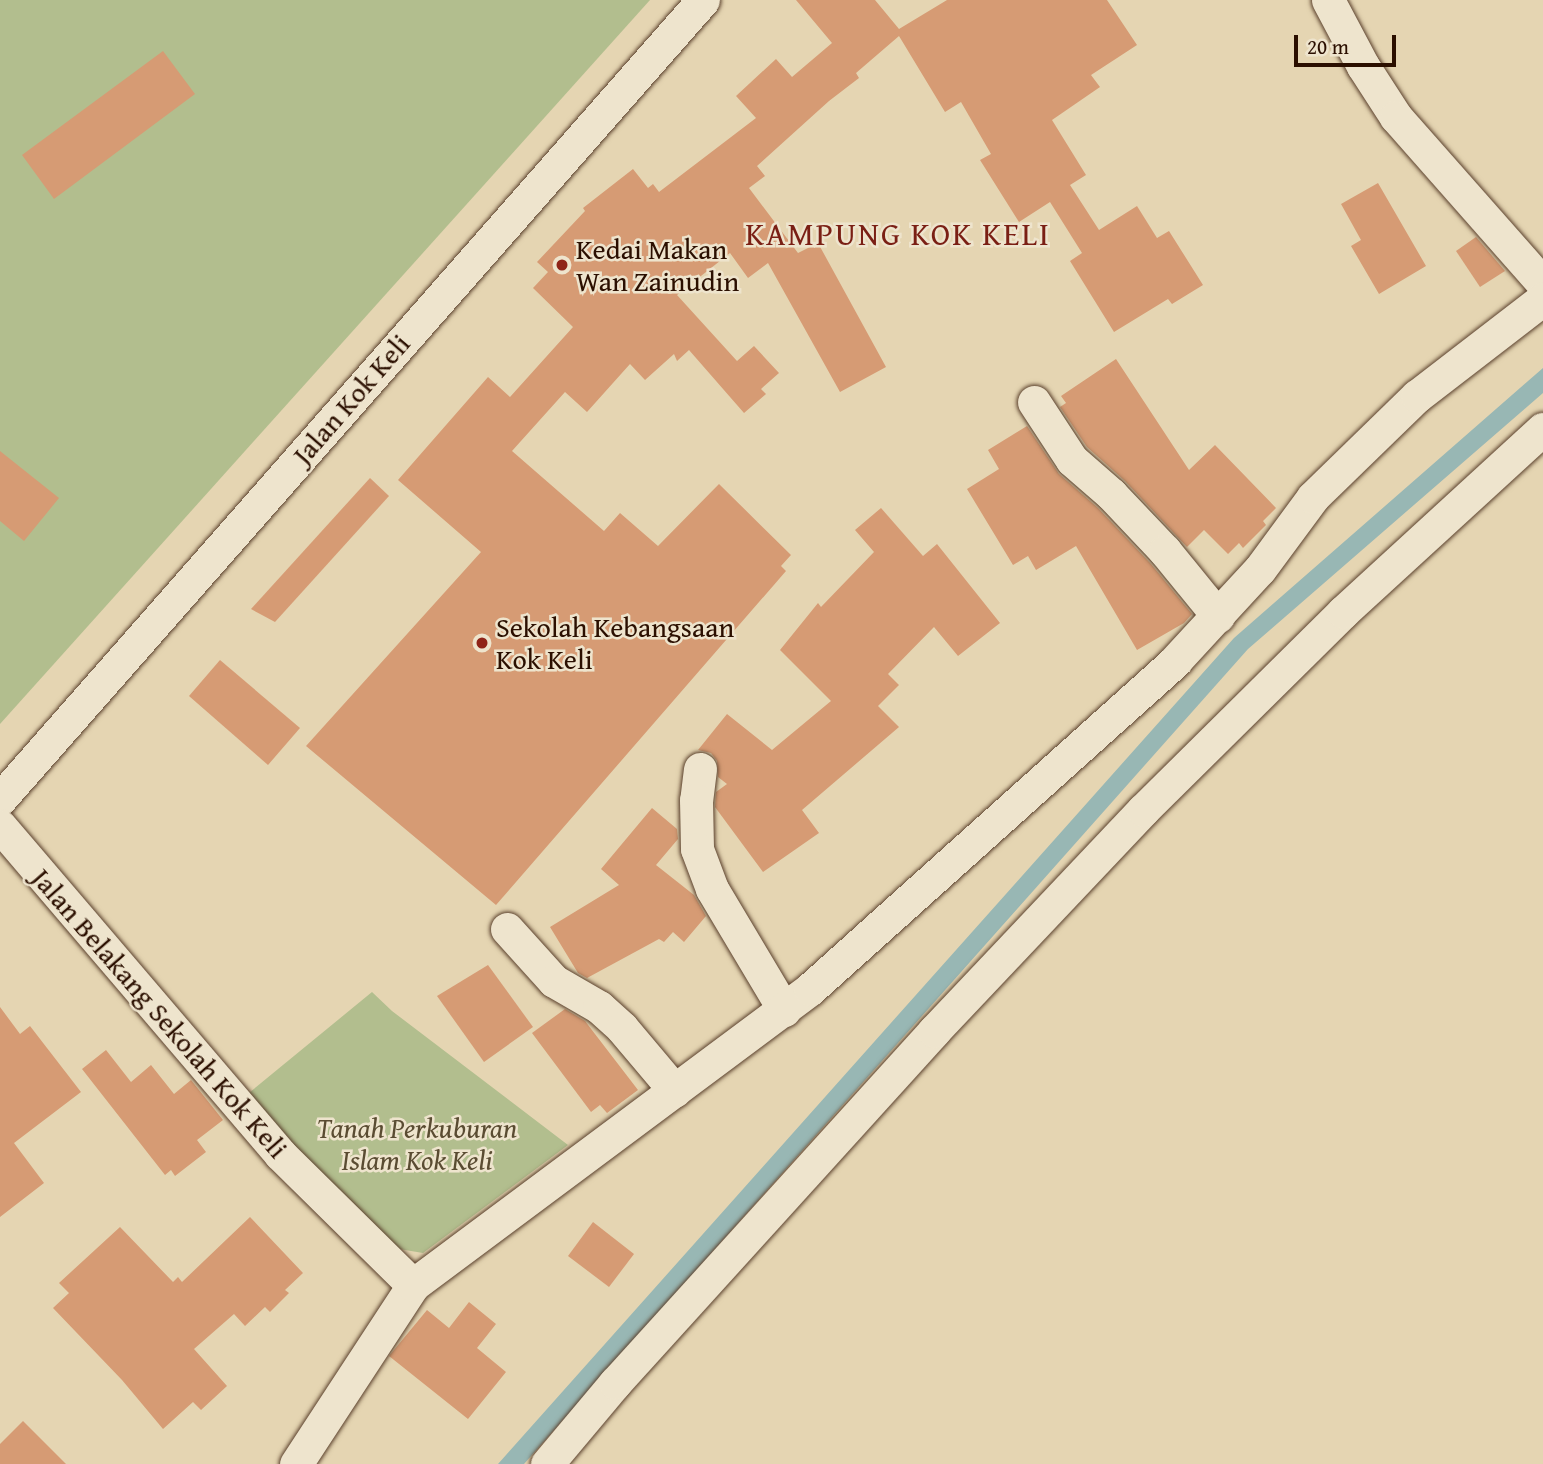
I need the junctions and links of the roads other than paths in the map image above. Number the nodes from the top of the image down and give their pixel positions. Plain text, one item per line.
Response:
1 (1328, 0) edge
2 (689, 5) edge
3 (1543, 284) edge
4 (1543, 299) edge
5 (1034, 402) dead end
6 (1543, 429) edge
7 (1218, 616) junction
8 (700, 769) dead end
9 (0, 799) edge
10 (0, 826) edge
11 (507, 929) dead end
12 (784, 1010) junction
13 (675, 1091) junction
14 (413, 1285) junction
15 (296, 1464) edge
16 (548, 1464) edge

1 - 3 street
2 - 9 street, Jalan Kok Keli
4 - 7 street
5 - 7 street
6 - 16 street
7 - 12 street
8 - 12 street
10 - 14 street, Jalan Belakang Sekolah Kok Keli
11 - 13 street
12 - 13 street
13 - 14 street
14 - 15 street

